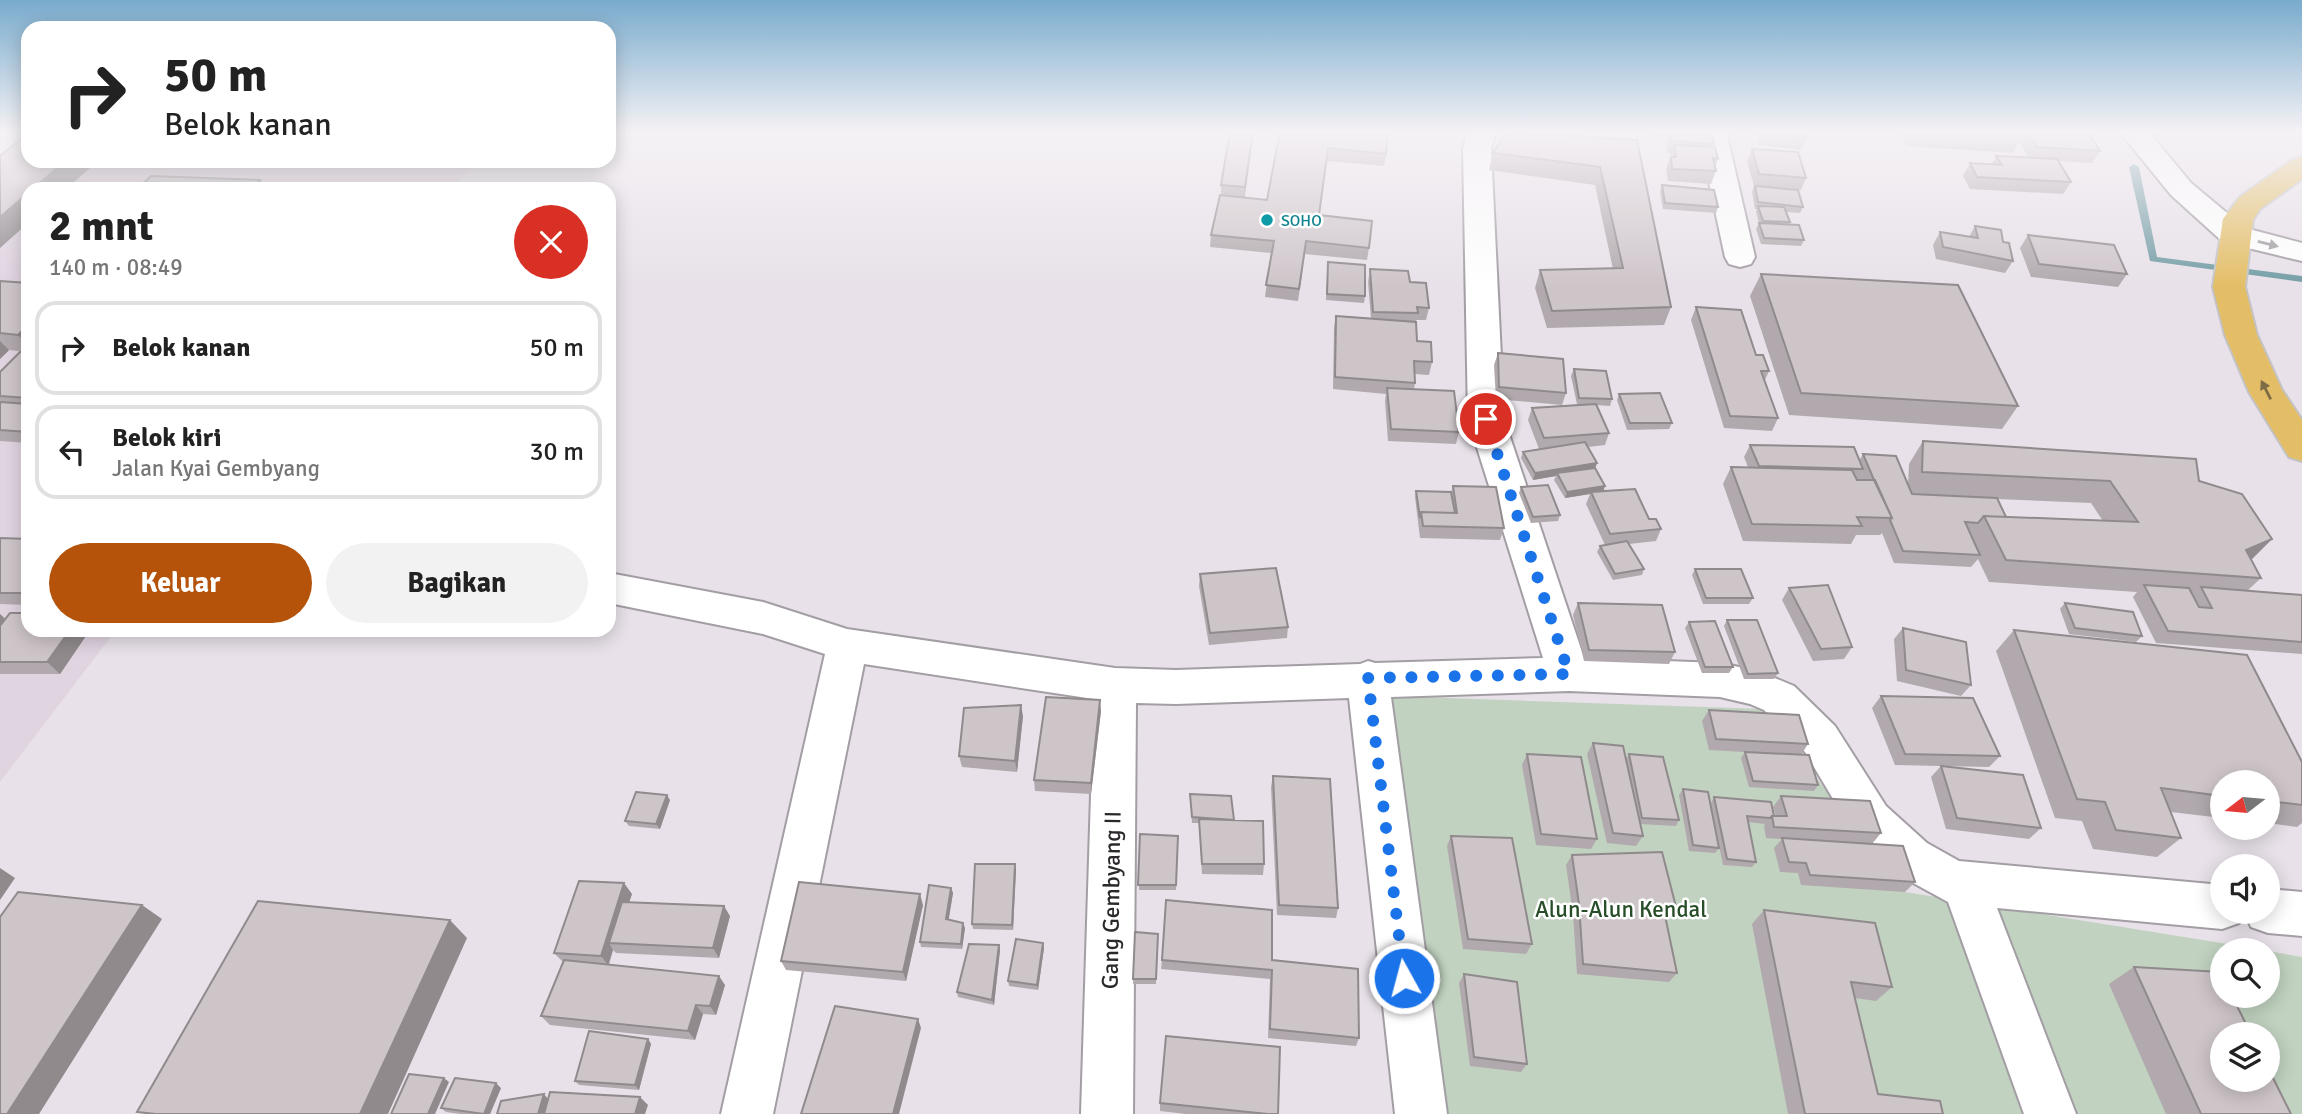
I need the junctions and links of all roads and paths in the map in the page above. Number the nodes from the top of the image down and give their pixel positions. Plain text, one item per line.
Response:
1 (1478, 183) edge
2 (1724, 183) edge
3 (2176, 183) edge
4 (2278, 183) edge
5 (2233, 244) junction
6 (2302, 252) edge
7 (1740, 257) dead end
8 (2302, 448) edge
9 (616, 589) edge
10 (847, 645) junction
11 (1569, 674) junction
12 (1368, 678) junction
13 (1115, 685) junction
14 (1965, 884) junction
15 (2210, 906) edge
16 (2280, 912) edge
17 (2302, 914) edge
18 (747, 1114) edge
19 (1107, 1114) edge
20 (1421, 1114) edge
21 (2050, 1114) edge

1 - 11 street
2 - 7 street
3 - 5 street
4 - 5 highway
5 -> 6 street
8 -> 5 highway
9 - 10 street
10 - 13 street
10 - 18 street
11 - 12 street
11 - 14 street
12 - 13 street
12 - 20 street
13 - 19 street, Gang Gembyang II
14 - 15 street
14 - 21 street
16 - 17 street

